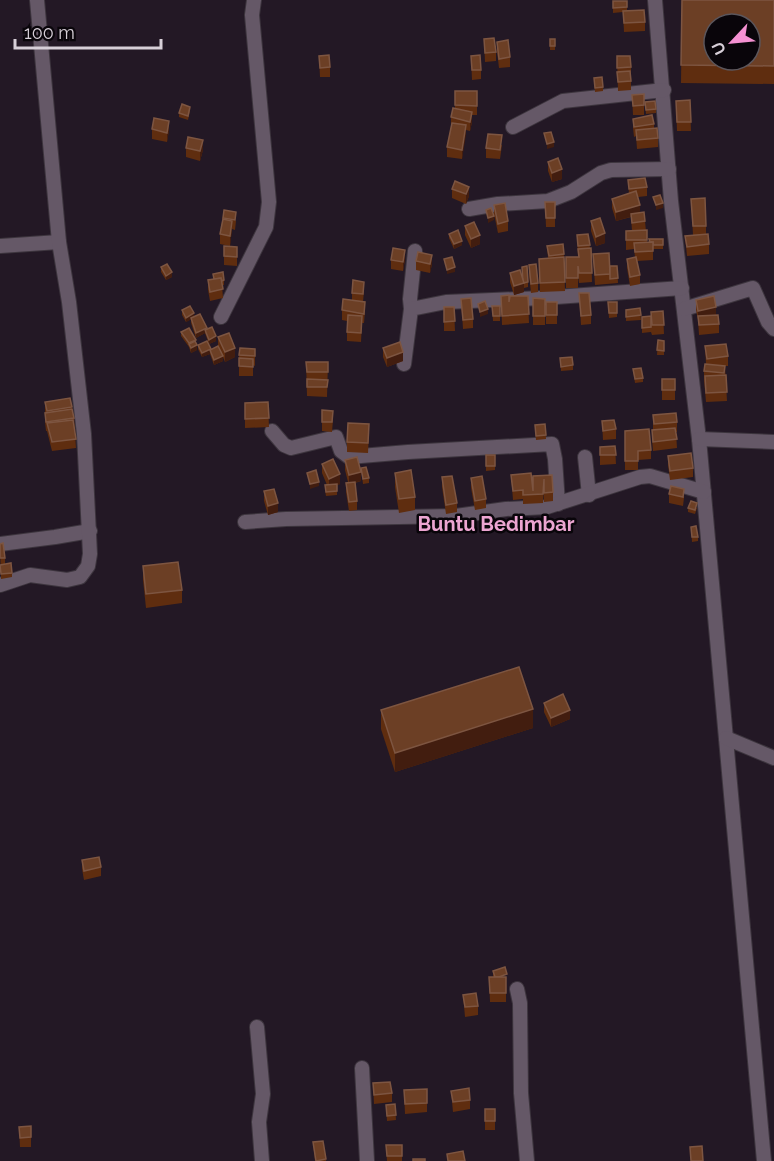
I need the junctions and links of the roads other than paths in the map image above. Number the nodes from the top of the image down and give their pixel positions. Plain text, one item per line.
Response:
1 (37, 0) edge
2 (254, 0) edge
3 (655, 0) edge
4 (664, 90) junction
5 (513, 127) dead end
6 (669, 169) junction
7 (469, 208) dead end
8 (58, 242) junction
9 (0, 246) edge
10 (415, 251) dead end
11 (682, 288) junction
12 (411, 309) junction
13 (684, 309) junction
14 (221, 317) dead end
15 (774, 329) edge
16 (404, 364) dead end
17 (272, 431) dead end
18 (699, 440) junction
19 (774, 442) edge
20 (585, 458) dead end
21 (704, 492) junction
22 (588, 495) junction
23 (558, 504) junction
24 (245, 522) dead end
25 (90, 531) junction
26 (0, 544) edge
27 (0, 585) edge
28 (727, 745) junction
29 (774, 758) edge
30 (517, 989) dead end
31 (256, 1028) dead end
32 (362, 1068) dead end
33 (262, 1161) edge
34 (367, 1161) edge
35 (527, 1161) edge
36 (764, 1161) edge

1 - 8 street
2 - 14 street
3 - 4 street
4 - 5 street
4 - 6 street
6 - 7 street
6 - 11 street
8 - 9 street
8 - 25 street
10 - 12 street
11 - 12 street
11 - 13 street
12 - 16 street
13 - 15 street
13 - 18 street
17 - 23 street
18 - 19 street
18 - 21 street
20 - 22 street
21 - 22 street
21 - 28 street
22 - 23 street
23 - 24 street
25 - 26 street
25 - 27 street
28 - 29 street
28 - 36 street
30 - 35 street
31 - 33 street
32 - 34 street

